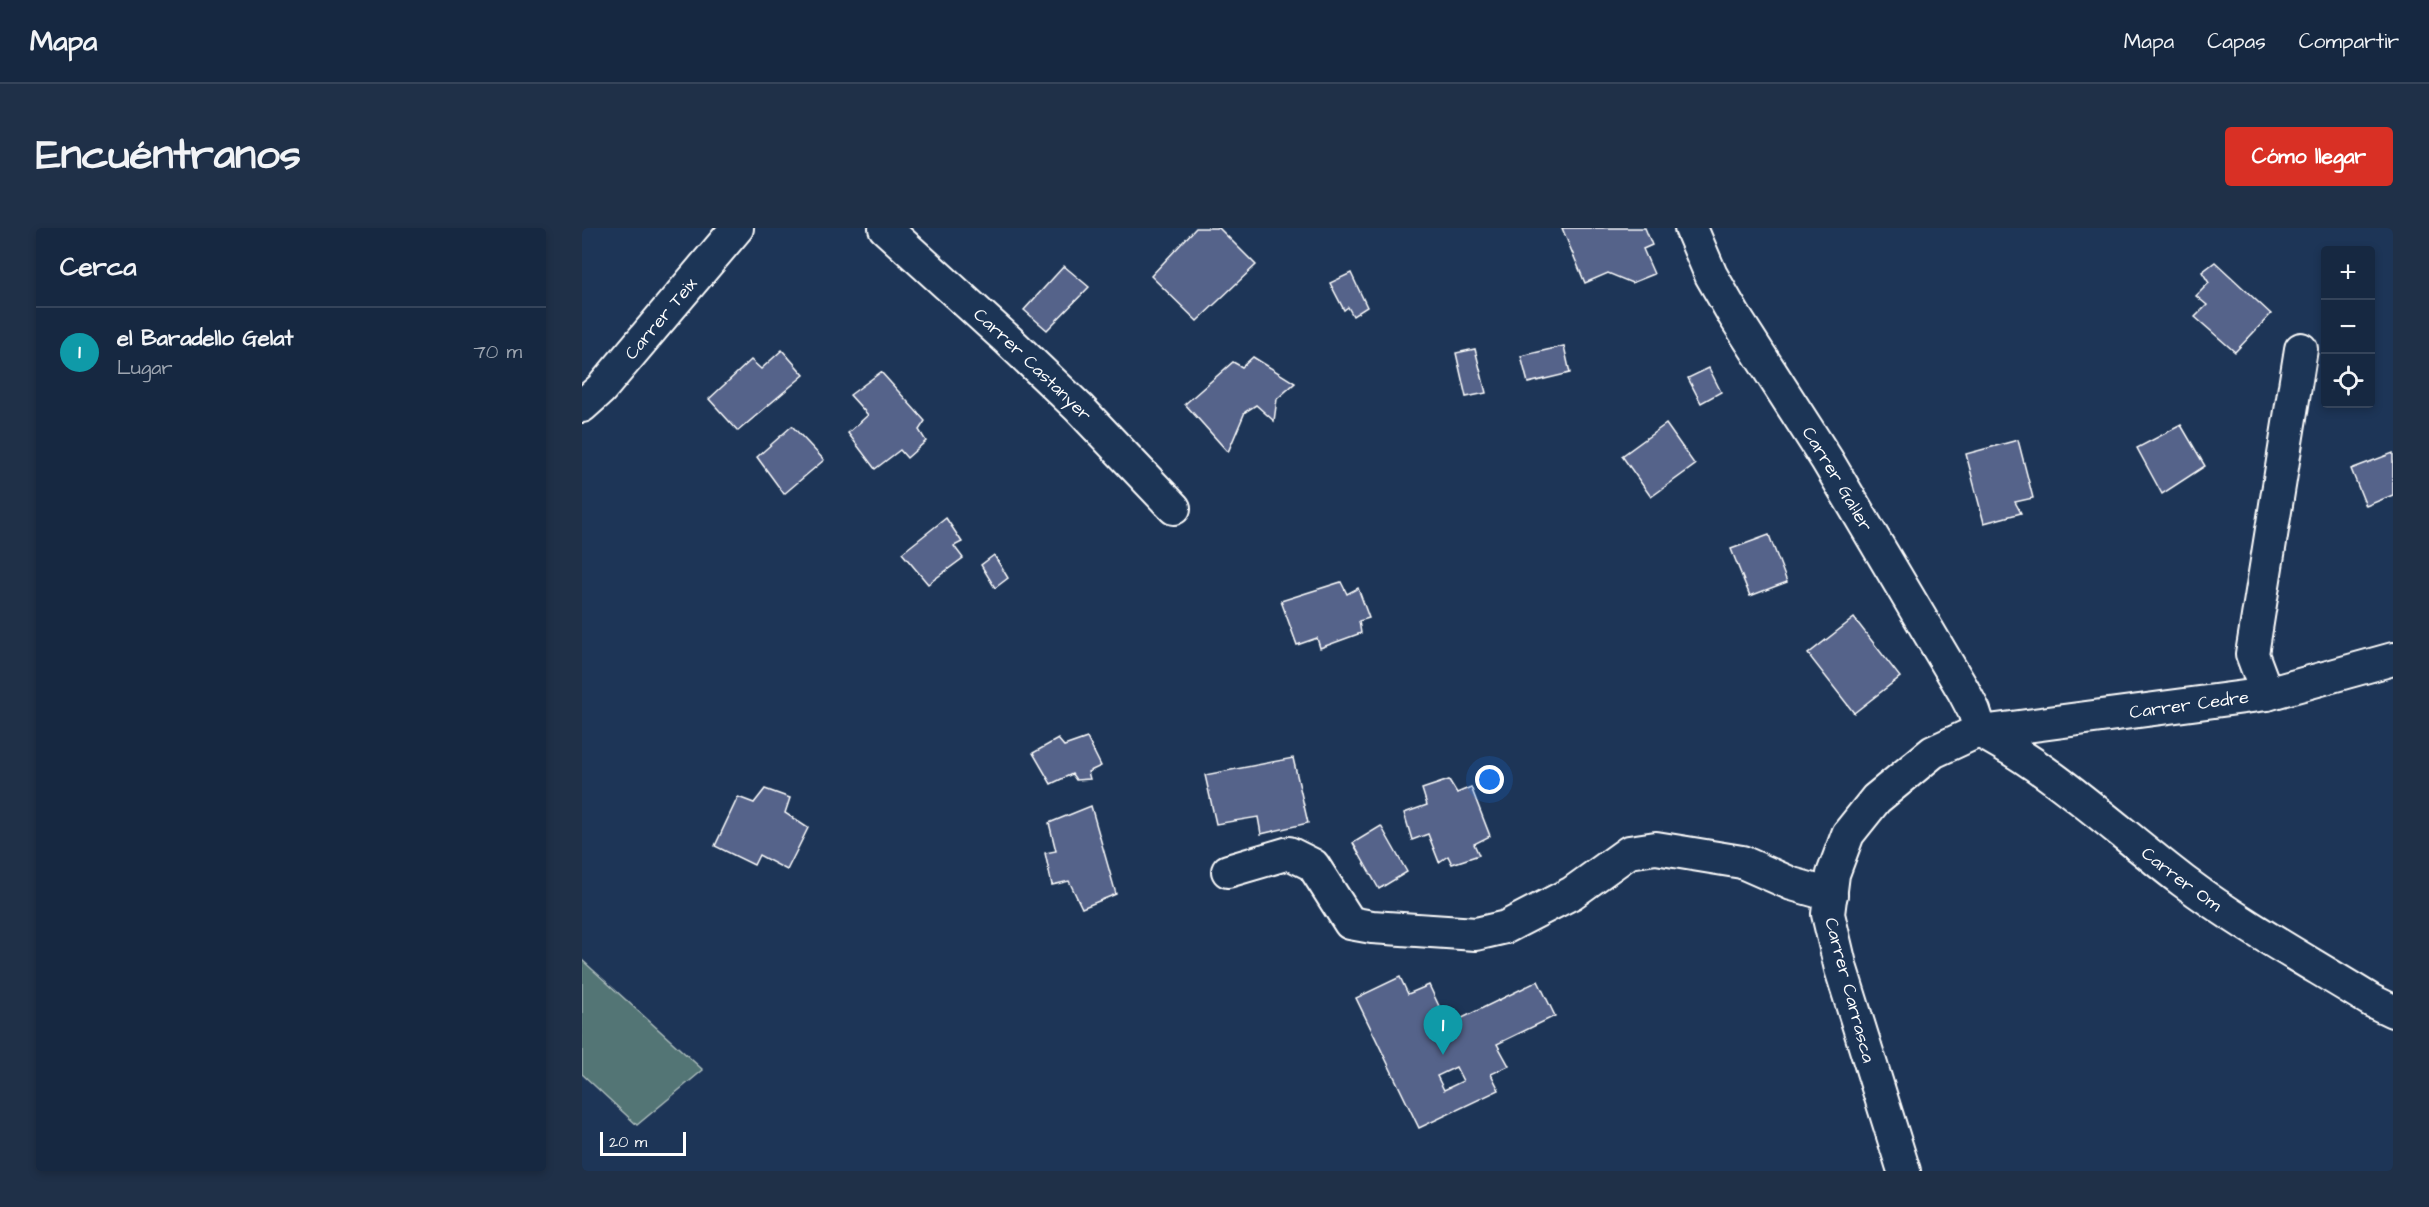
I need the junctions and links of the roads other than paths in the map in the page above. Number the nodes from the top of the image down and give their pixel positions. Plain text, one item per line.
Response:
1 (737, 228) edge
2 (885, 228) edge
3 (1691, 228) edge
4 (2301, 349) dead end
5 (582, 406) edge
6 (1174, 508) dead end
7 (2393, 659) edge
8 (2267, 694) junction
9 (1981, 732) junction
10 (1228, 872) dead end
11 (1831, 895) junction
12 (2393, 1011) edge
13 (1904, 1171) edge

1 - 5 street, Carrer Teix
2 - 6 street, Carrer Castanyer
3 - 9 street, Carrer Gal·ler
4 - 8 street
7 - 8 street, Carrer Cedre
8 - 9 street, Carrer Cedre
9 - 11 street, Carrer Carrasca
9 - 12 street, Carrer Om
10 - 11 street
11 - 13 street, Carrer Carrasca

